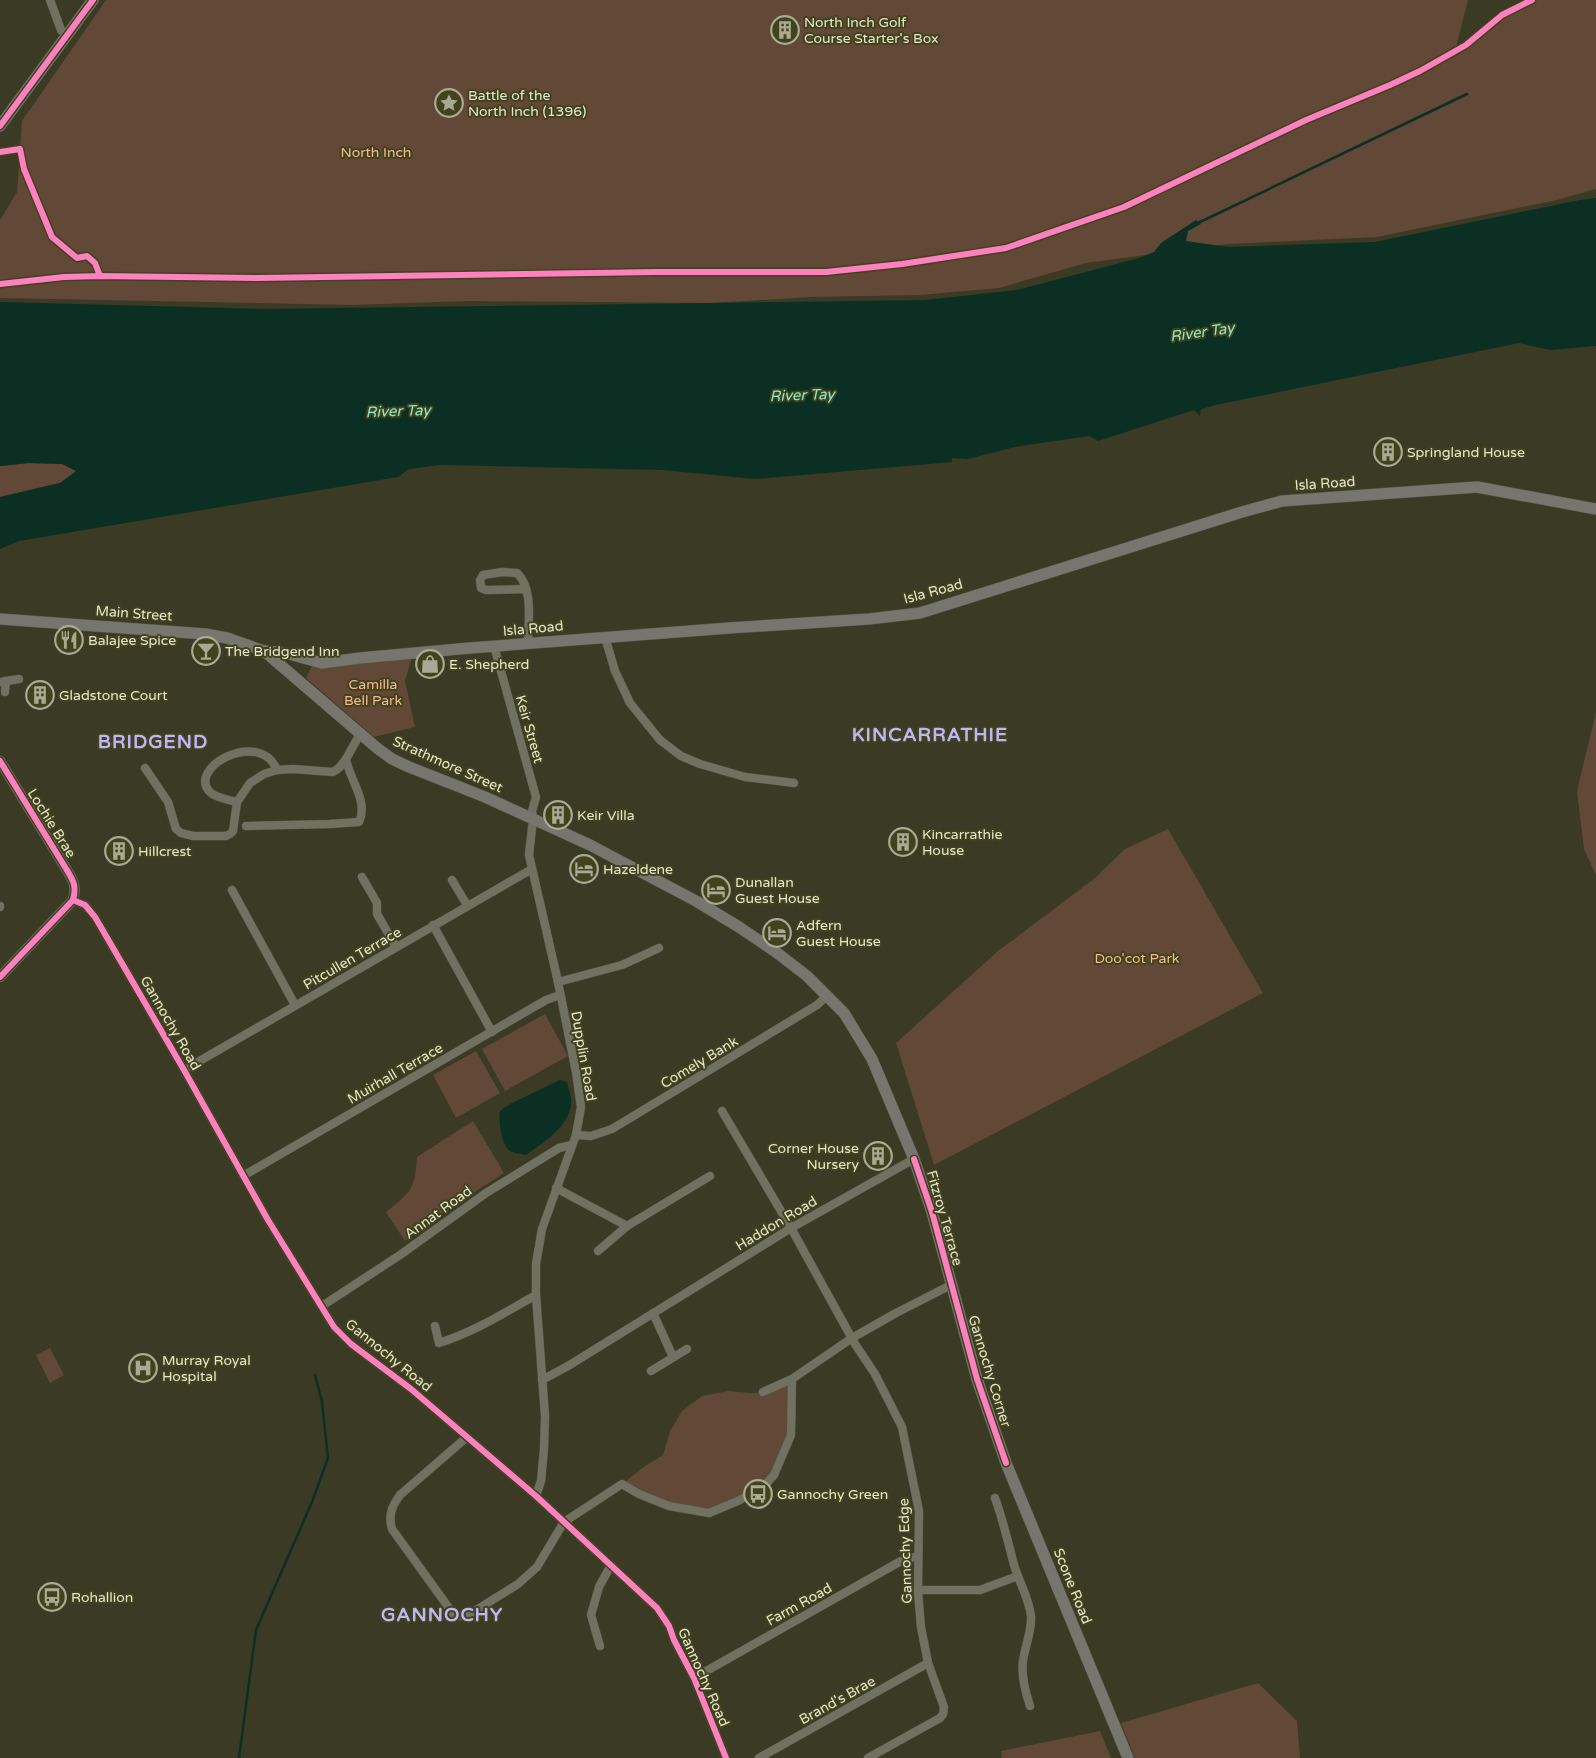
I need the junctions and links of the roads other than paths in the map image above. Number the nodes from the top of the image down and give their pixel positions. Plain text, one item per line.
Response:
1 (50, 0) edge
2 (92, 0) edge
3 (67, 36) junction
4 (0, 126) edge
5 (1596, 509) edge
6 (526, 589) junction
7 (0, 619) edge
8 (605, 637) junction
9 (528, 643) junction
10 (494, 646) junction
11 (264, 651) junction
12 (19, 679) dead end
13 (3, 682) edge
14 (5, 692) dead end
15 (360, 734) junction
16 (346, 759) junction
17 (0, 760) edge
18 (145, 768) dead end
19 (277, 770) junction
20 (794, 783) dead end
21 (237, 802) junction
22 (533, 819) junction
23 (246, 826) dead end
24 (532, 868) junction
25 (362, 877) dead end
26 (452, 880) dead end
27 (232, 890) dead end
28 (73, 900) junction
29 (467, 905) junction
30 (433, 925) junction
31 (396, 947) junction
32 (659, 948) dead end
33 (0, 977) edge
34 (558, 982) junction
35 (560, 995) junction
36 (828, 995) junction
37 (296, 1005) junction
38 (492, 1032) junction
39 (184, 1070) junction
40 (722, 1111) dead end
41 (576, 1135) junction
42 (572, 1145) junction
43 (914, 1159) junction
44 (243, 1176) junction
45 (710, 1176) dead end
46 (556, 1188) junction
47 (627, 1226) junction
48 (791, 1228) junction
49 (598, 1251) dead end
50 (951, 1285) junction
51 (536, 1295) junction
52 (322, 1306) junction
53 (653, 1313) junction
54 (435, 1326) dead end
55 (852, 1338) junction
56 (686, 1349) dead end
57 (673, 1357) junction
58 (651, 1371) dead end
59 (792, 1379) junction
60 (542, 1380) junction
61 (764, 1392) dead end
62 (467, 1437) junction
63 (1006, 1463) joint
64 (536, 1496) junction
65 (995, 1498) dead end
66 (564, 1522) junction
67 (918, 1556) junction
68 (612, 1565) junction
69 (1018, 1576) junction
70 (918, 1592) junction
71 (600, 1646) dead end
72 (928, 1663) junction
73 (694, 1678) junction
74 (1030, 1706) dead end
75 (873, 1757) edge
76 (726, 1758) edge
77 (759, 1758) edge
78 (1128, 1758) edge

1 - 3 street
2 - 3 main road
3 - 4 main road
5 - 8 main road, Isla Road
6 - 6 street
6 - 9 street
7 - 11 main road, Main Street
8 - 9 main road, Isla Road
8 - 20 street
9 - 10 main road, Isla Road
10 - 11 main road, Isla Road
10 - 22 street, Keir Street
11 - 15 main road, Strathmore Street
12 - 13 street
13 - 14 street
15 - 16 street
15 - 22 main road, Strathmore Street
16 - 19 street
16 - 23 street
17 - 28 street, Lochie Brae
18 - 21 street
19 - 21 street
19 - 21 street
22 - 24 street, Dupplin Road
22 - 36 main road, Strathmore Street
24 - 29 street, Pitcullen Terrace
24 - 34 street, Dupplin Road
25 - 31 street
26 - 29 street
27 - 37 street
28 - 33 street
28 - 39 street, Gannochy Road
29 - 30 street, Pitcullen Terrace
30 - 31 street, Pitcullen Terrace
30 - 38 street
31 - 37 street, Pitcullen Terrace
32 - 34 street
34 - 35 street, Dupplin Road
35 - 38 street, Muirhall Terrace
35 - 41 street, Dupplin Road
36 - 41 street, Comely Bank
36 - 43 main road, Fitzroy Terrace
37 - 39 street, Pitcullen Terrace
38 - 44 street, Muirhall Terrace
39 - 44 street, Gannochy Road
40 - 48 street, Gannochy Edge
41 - 42 street, Dupplin Road
42 - 46 street, Dupplin Road
42 - 52 street, Annat Road
43 - 48 street, Haddon Road
43 - 50 main road, Fitzroy Terrace
44 - 52 street, Gannochy Road
45 - 47 street
46 - 47 street
46 - 51 street, Dupplin Road
47 - 49 street
48 - 53 street, Haddon Road
48 - 55 street, Gannochy Edge
50 - 55 street
50 - 63 main road, Gannochy Corner
51 - 54 street
51 - 60 street, Dupplin Road
52 - 62 street, Gannochy Road
53 - 57 street
53 - 60 street, Haddon Road
55 - 59 street
55 - 67 street, Gannochy Edge
56 - 57 street
57 - 58 street
59 - 61 street
59 - 66 street
60 - 64 street, Dupplin Road
62 - 64 street, Gannochy Road
62 - 66 street
63 - 78 main road, Scone Road
64 - 66 street, Gannochy Road
65 - 69 street
66 - 68 street, Gannochy Road
67 - 70 street, Gannochy Edge
67 - 73 street, Farm Road
68 - 71 street
68 - 73 street, Gannochy Road
69 - 70 street
69 - 74 street
70 - 72 street, Gannochy Edge
72 - 75 street, Gannochy Edge
72 - 77 street, Brand's Brae
73 - 76 street, Gannochy Road

